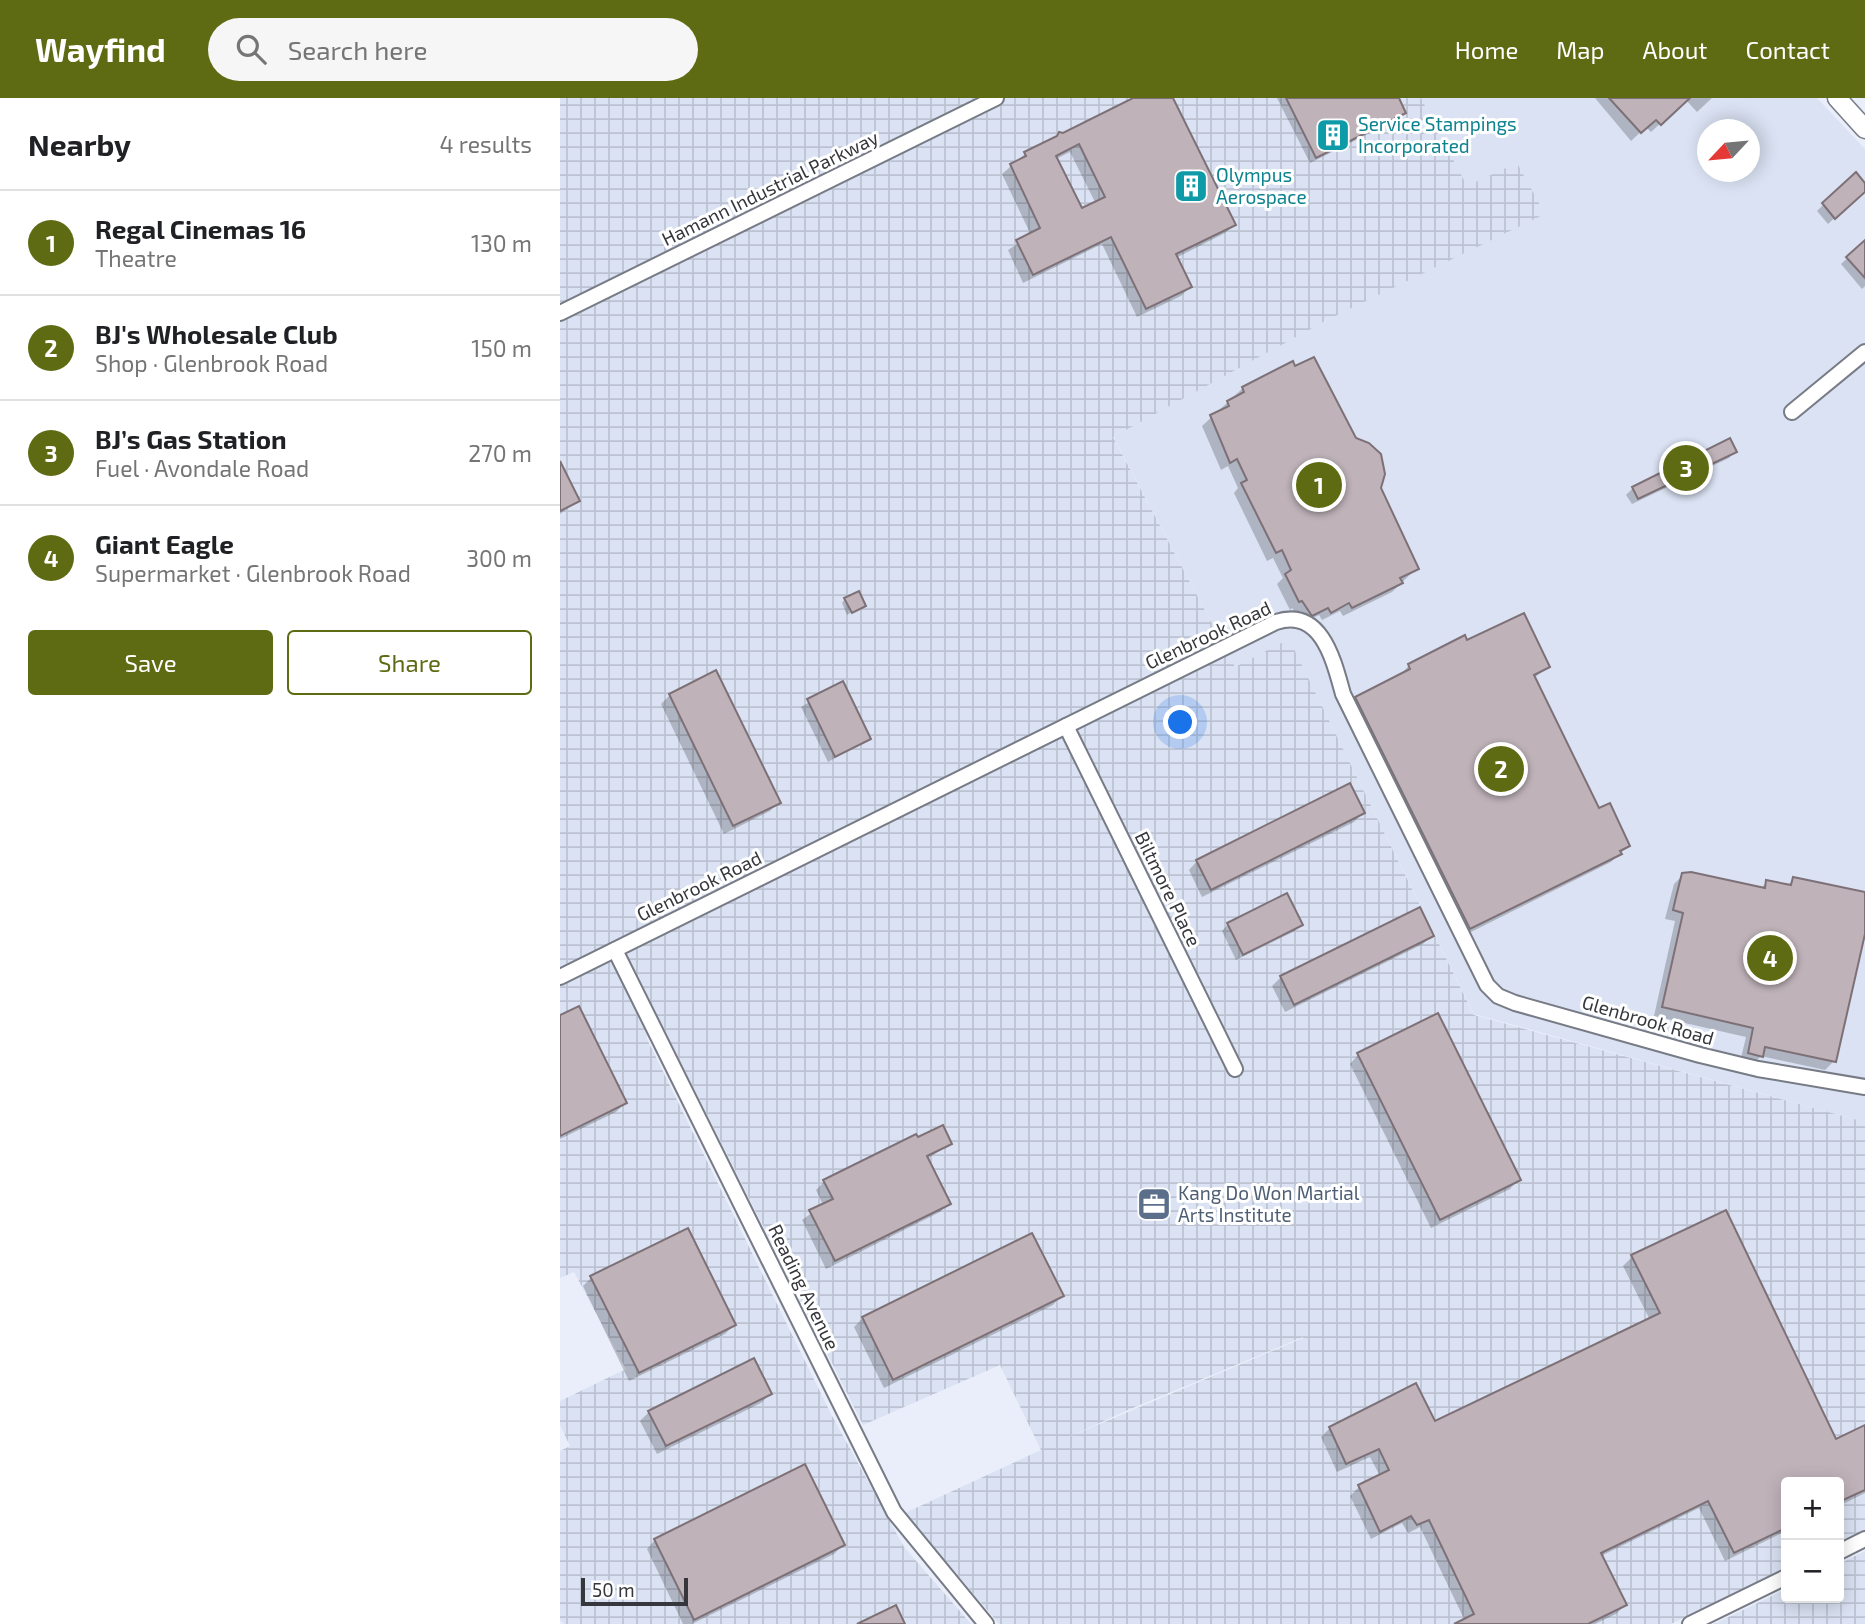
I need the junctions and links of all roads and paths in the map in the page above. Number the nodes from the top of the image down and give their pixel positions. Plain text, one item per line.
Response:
1 (996, 98) edge
2 (1837, 98) edge
3 (1865, 129) edge
4 (560, 313) edge
5 (1865, 352) edge
6 (1792, 412) dead end
7 (1066, 726) junction
8 (615, 950) junction
9 (560, 977) edge
10 (1235, 1069) dead end
11 (1865, 1087) edge
12 (1865, 1539) edge
13 (1844, 1550) edge
14 (1781, 1579) edge
15 (986, 1624) edge
16 (1690, 1624) edge

1 - 4 street, Hamann Industrial Parkway
2 - 3 main road
5 - 6 street
7 - 8 street, Glenbrook Road
7 - 10 street, Biltmore Place
7 - 11 street, Glenbrook Road
8 - 9 street, Glenbrook Road
8 - 15 street, Reading Avenue
12 - 13 street
14 - 16 street

